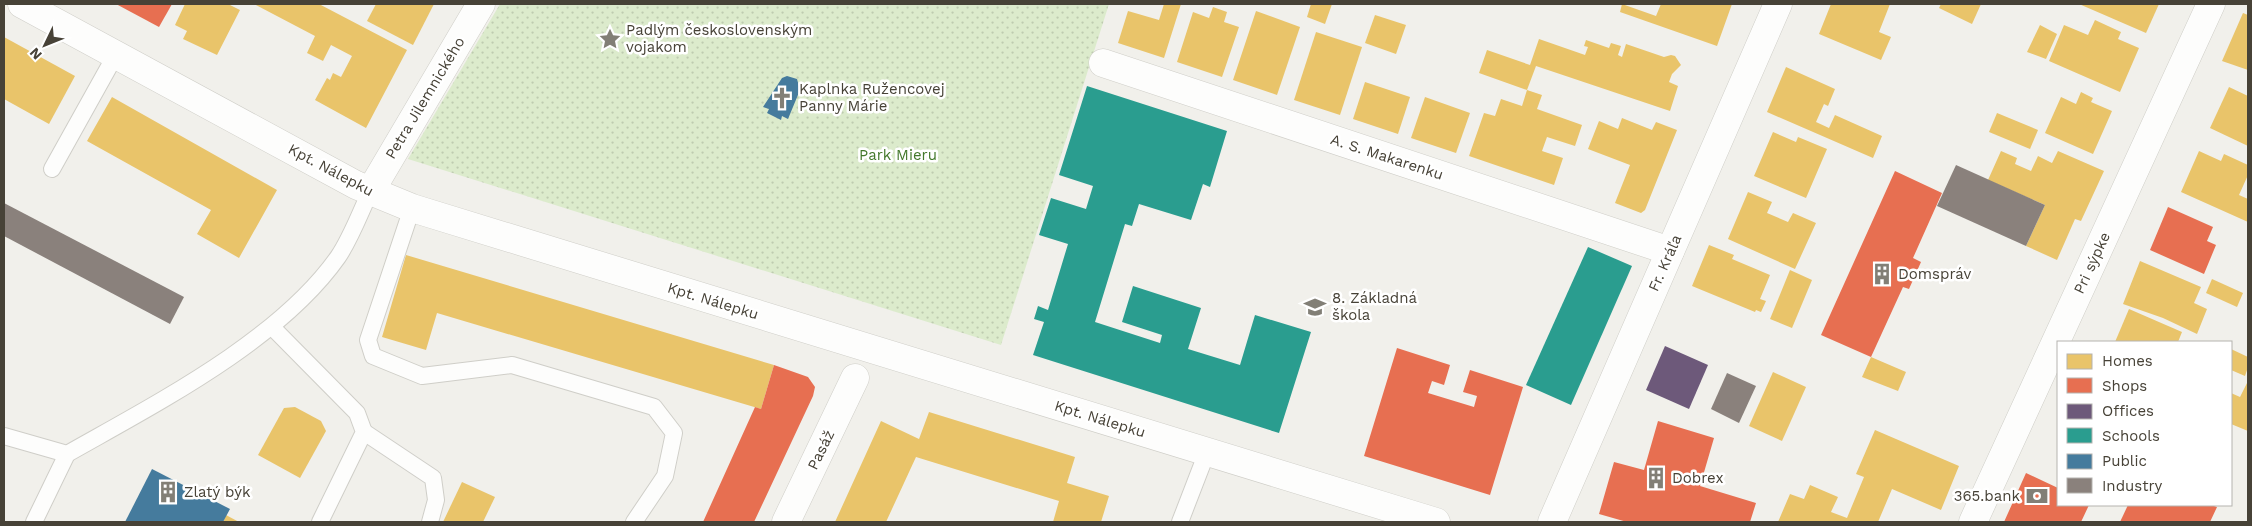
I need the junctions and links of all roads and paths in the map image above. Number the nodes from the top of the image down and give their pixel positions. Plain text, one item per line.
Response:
1 (22, 4) edge
2 (481, 4) edge
3 (1778, 4) edge
4 (2211, 4) edge
5 (115, 56) junction
6 (1103, 63) dead end
7 (52, 169) dead end
8 (370, 192) junction
9 (412, 208) junction
10 (1670, 251) junction
11 (272, 327) junction
12 (855, 378) dead end
13 (364, 432) junction
14 (4, 436) edge
15 (1207, 452) junction
16 (67, 454) junction
17 (34, 522) edge
18 (320, 522) edge
19 (430, 522) edge
20 (634, 522) edge
21 (786, 522) edge
22 (1180, 522) edge
23 (1436, 522) edge
24 (1552, 522) edge
25 (1973, 522) edge

1 - 5 street, Kpt. Nálepku
2 - 8 street, Petra Jilemnického
3 - 10 street, Fr. Kráľa
4 - 25 street, Pri sýpke
5 - 7 lane
5 - 8 street, Kpt. Nálepku
6 - 10 street, A. S. Makarenku
8 - 9 street, Kpt. Nálepku
8 - 11 lane
9 - 15 street, Kpt. Nálepku
9 - 20 lane
10 - 24 street, Fr. Kráľa
11 - 13 lane
11 - 16 lane
12 - 21 street, Pasáž
13 - 18 lane
13 - 19 lane
14 - 16 lane
15 - 22 lane
15 - 23 street, Kpt. Nálepku
16 - 17 lane

